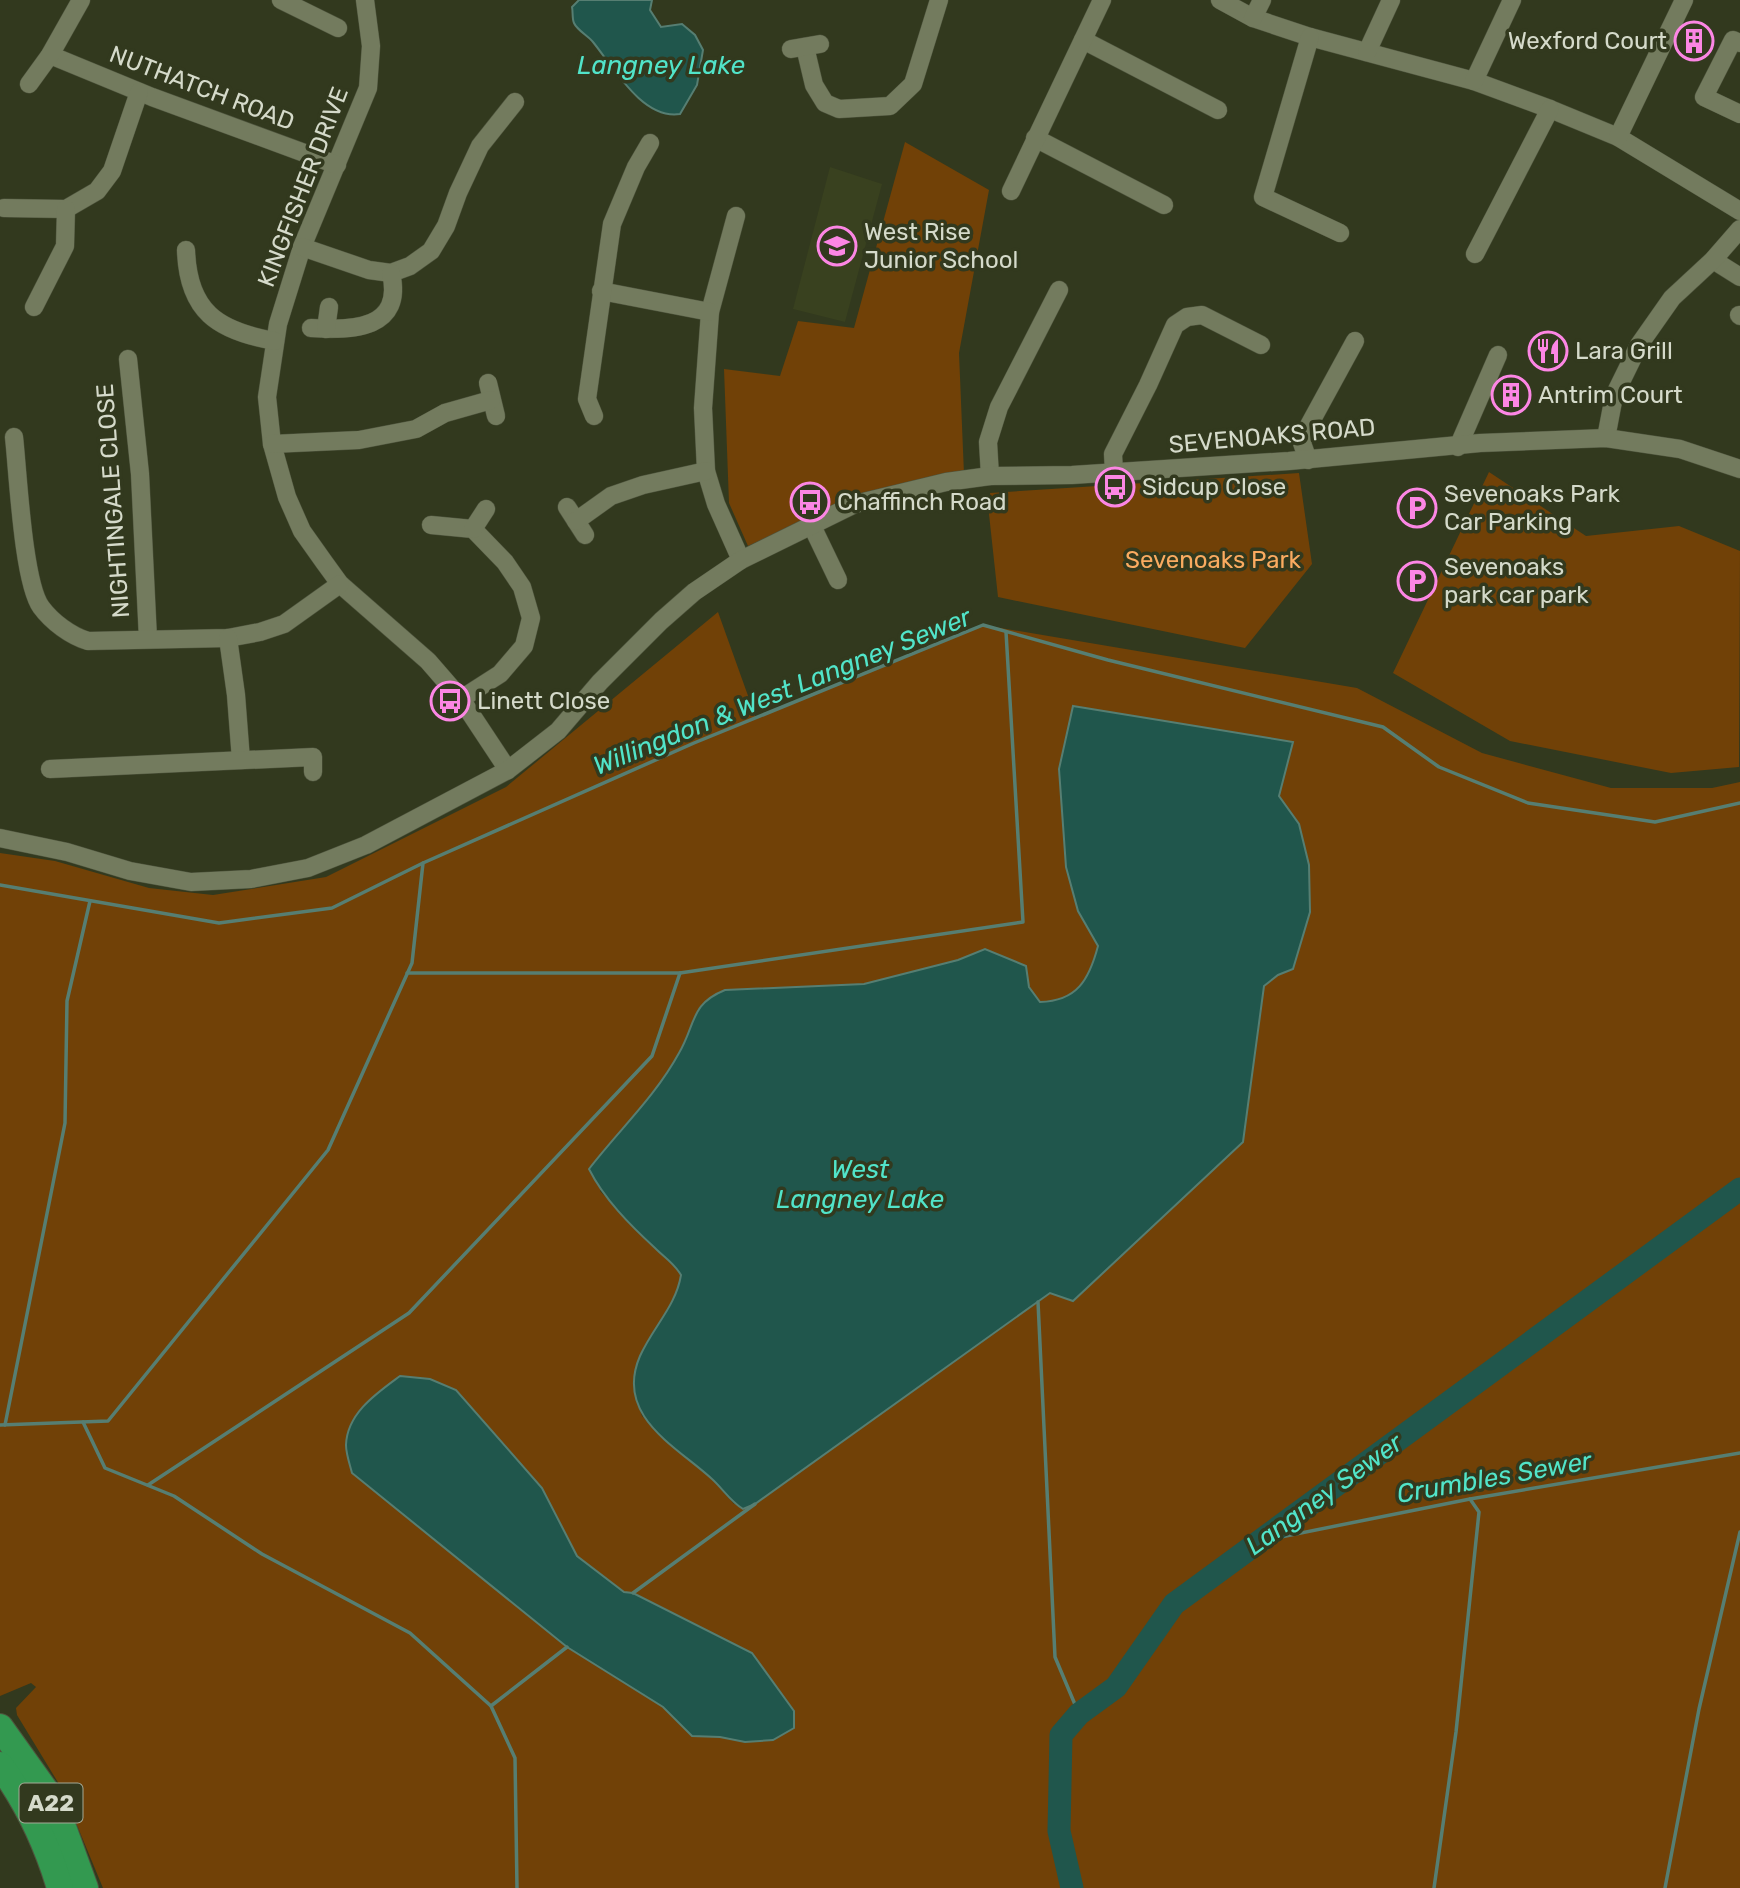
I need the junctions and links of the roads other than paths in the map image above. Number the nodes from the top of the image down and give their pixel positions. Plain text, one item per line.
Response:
1 (81, 0) edge
2 (281, 0) edge
3 (365, 0) edge
4 (939, 0) edge
5 (1102, 0) edge
6 (1220, 0) edge
7 (1262, 0) edge
8 (1391, 0) edge
9 (1512, 0) edge
10 (1684, 0) edge
11 (1253, 18) junction
12 (338, 28) dead end
13 (1310, 37) junction
14 (1083, 40) junction
15 (1740, 43) edge
16 (805, 47) dead end
17 (1367, 52) junction
18 (50, 55) junction
19 (1474, 81) junction
20 (29, 84) dead end
21 (139, 92) junction
22 (515, 102) dead end
23 (1550, 109) junction
24 (1219, 110) dead end
25 (1740, 114) edge
26 (1618, 137) junction
27 (1035, 138) junction
28 (650, 143) dead end
29 (337, 165) junction
30 (1011, 191) dead end
31 (1164, 205) dead end
32 (4, 208) dead end
33 (66, 209) junction
34 (1740, 211) edge
35 (736, 216) dead end
36 (1740, 229) edge
37 (1340, 233) dead end
38 (302, 247) junction
39 (186, 250) dead end
40 (1475, 254) dead end
41 (1713, 260) junction
42 (391, 273) junction
43 (1740, 277) edge
44 (1059, 290) dead end
45 (601, 291) junction
46 (34, 307) dead end
47 (328, 307) dead end
48 (710, 312) junction
49 (275, 341) junction
50 (1355, 341) dead end
51 (1261, 345) dead end
52 (1498, 355) dead end
53 (128, 359) dead end
54 (492, 400) dead end
55 (594, 416) dead end
56 (14, 437) dead end
57 (1606, 438) junction
58 (272, 444) junction
59 (1458, 447) junction
60 (1308, 460) junction
61 (1740, 469) edge
62 (706, 471) junction
63 (1114, 472) junction
64 (990, 476) junction
65 (486, 509) dead end
66 (576, 521) dead end
67 (811, 524) junction
68 (431, 525) dead end
69 (473, 529) junction
70 (741, 560) junction
71 (838, 580) dead end
72 (340, 584) junction
73 (228, 638) junction
74 (148, 639) junction
75 (461, 699) junction
76 (241, 760) junction
77 (50, 769) dead end
78 (508, 769) junction
79 (313, 772) dead end
80 (0, 838) edge
81 (0, 1727) edge
82 (0, 1765) edge
83 (60, 1888) edge
84 (85, 1888) edge

1 - 18 street
2 - 12 street
3 - 29 street, KINGFISHER DRIVE
4 - 16 street
5 - 14 street
6 - 11 street
7 - 11 street
8 - 17 street
9 - 19 street
10 - 26 street
11 - 13 street
13 - 17 street
13 - 37 street
14 - 24 street
14 - 27 street
15 - 25 street
17 - 19 street
18 - 20 street
18 - 21 street, NUTHATCH ROAD
19 - 23 street
21 - 29 street, NUTHATCH ROAD
21 - 33 street
22 - 42 street
23 - 26 street
23 - 40 street
26 - 34 street
27 - 30 street
27 - 31 street
28 - 45 street
29 - 38 street, KINGFISHER DRIVE
32 - 33 street
33 - 46 street
35 - 48 street
36 - 41 street
38 - 42 street
38 - 49 street, KINGFISHER DRIVE
39 - 49 street
41 - 43 street
41 - 57 street
42 - 47 street
44 - 64 street
45 - 48 street
45 - 55 street
48 - 62 street
49 - 58 street, KINGFISHER DRIVE
50 - 60 street
51 - 63 street
52 - 59 street
53 - 74 street, NIGHTINGALE CLOSE
54 - 58 street
56 - 74 street
57 - 59 street, SEVENOAKS ROAD
57 - 61 street, SEVENOAKS ROAD
58 - 72 street, KINGFISHER DRIVE
59 - 60 street, SEVENOAKS ROAD
60 - 63 street, SEVENOAKS ROAD
62 - 66 street
62 - 70 street
63 - 64 street, SEVENOAKS ROAD
64 - 67 street, SEVENOAKS ROAD
65 - 69 street
67 - 70 street, SEVENOAKS ROAD
67 - 71 street
68 - 69 street
69 - 75 street
70 - 78 street, SEVENOAKS ROAD
72 - 73 street
72 - 75 street, KINGFISHER DRIVE
73 - 74 street
73 - 76 street
75 - 78 street, KINGFISHER DRIVE
76 - 77 street
76 - 79 street
78 - 80 street, SEVENOAKS ROAD
81 - 84 highway, A22
82 - 83 highway, A22

